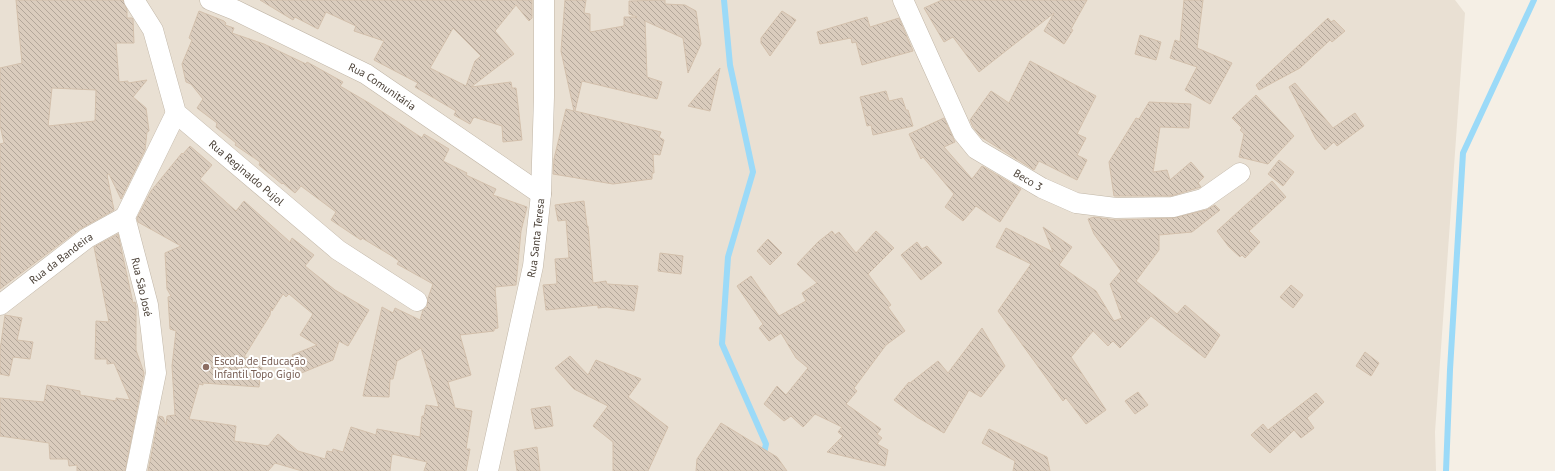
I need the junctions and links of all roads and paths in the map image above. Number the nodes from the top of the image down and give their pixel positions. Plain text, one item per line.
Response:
1 (134, 0) edge
2 (210, 0) edge
3 (544, 0) edge
4 (903, 0) edge
5 (176, 113) junction
6 (1240, 173) dead end
7 (541, 194) junction
8 (125, 217) junction
9 (417, 301) dead end
10 (0, 305) edge
11 (136, 471) edge
12 (488, 471) edge

1 - 5 street
2 - 7 street, Rua Comunitária
3 - 7 street, Rua Santa Teresa
4 - 6 street, Beco 3
5 - 8 street
5 - 9 street, Rua Reginaldo Pujol
7 - 12 street, Rua Santa Teresa
8 - 10 street, Rua da Bandeira
8 - 11 street, Rua São José

